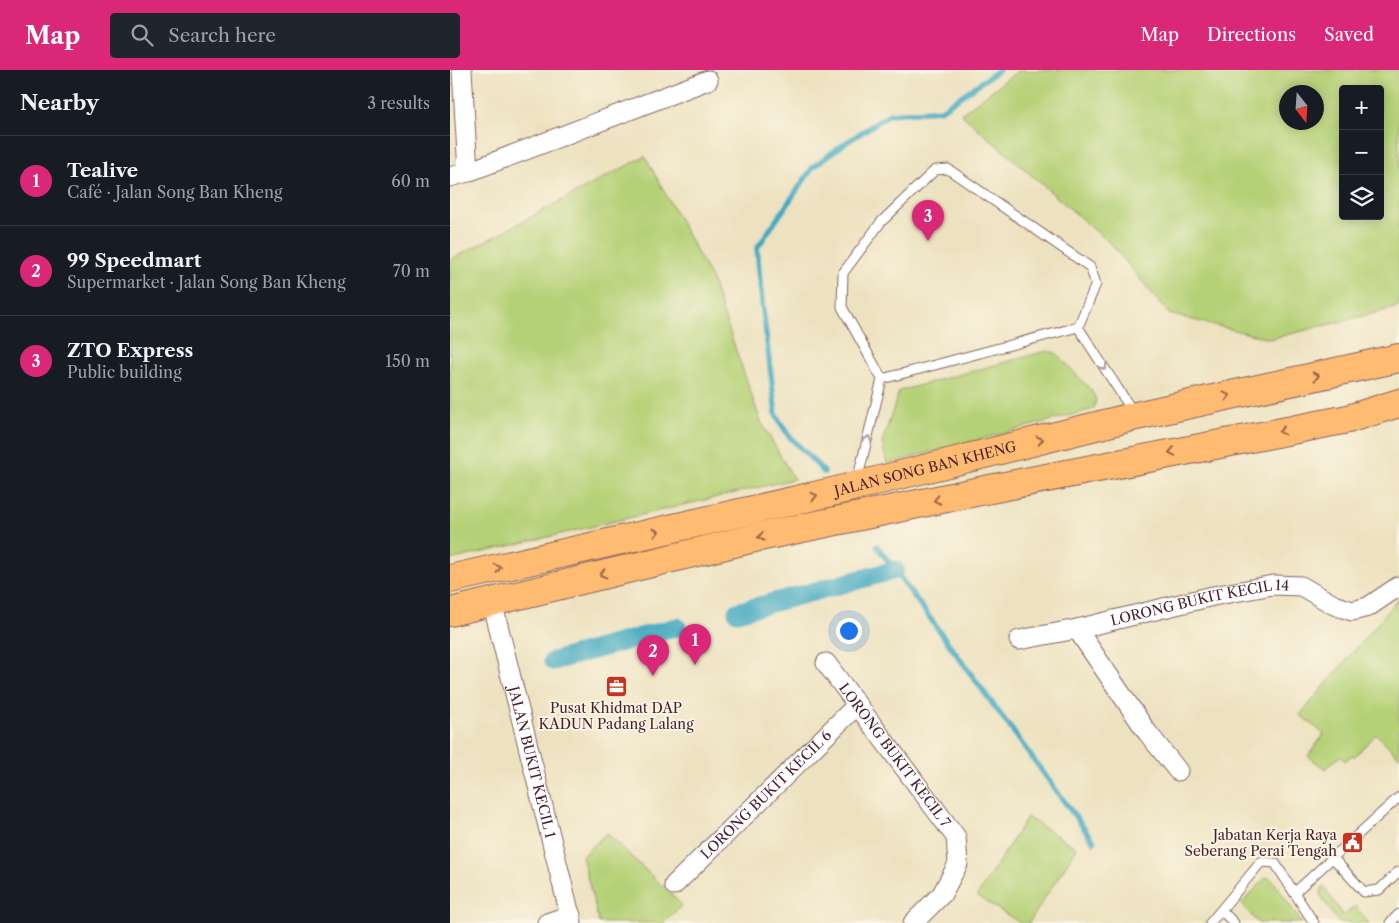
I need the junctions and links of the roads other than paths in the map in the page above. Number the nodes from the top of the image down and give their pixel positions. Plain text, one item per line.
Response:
1 (462, 70) edge
2 (708, 80) dead end
3 (468, 172) junction
4 (450, 177) edge
5 (1078, 326) junction
6 (1399, 358) edge
7 (882, 379) junction
8 (1399, 403) edge
9 (1136, 416) junction
10 (1348, 418) junction
11 (1399, 426) edge
12 (856, 486) junction
13 (450, 579) edge
14 (1399, 586) edge
15 (492, 601) junction
16 (450, 612) edge
17 (1076, 629) junction
18 (1020, 640) dead end
19 (826, 664) dead end
20 (857, 705) junction
21 (1178, 771) dead end
22 (1399, 797) edge
23 (1333, 858) junction
24 (1399, 871) edge
25 (674, 885) dead end
26 (1294, 893) junction
27 (1221, 910) junction
28 (1399, 914) edge
29 (571, 919) edge
30 (547, 923) edge
31 (912, 923) edge
32 (1210, 923) edge
33 (1234, 923) edge
34 (1314, 923) edge
35 (1390, 923) edge

1 - 3 street
2 - 3 street
3 - 4 street
5 - 7 lane
5 - 7 lane
5 -> 9 lane
9 -> 6 main road, JALAN SONG BAN KHENG
12 -> 7 lane
8 - 10 main road
12 -> 9 main road, JALAN SONG BAN KHENG
10 - 11 main road
10 -> 15 main road
13 -> 12 main road, JALAN SONG BAN KHENG
14 - 17 street, LORONG BUKIT KECIL 14
15 - 16 main road
15 - 29 street, JALAN BUKIT KECIL 1
17 - 18 street, LORONG BUKIT KECIL 14
17 - 21 street
19 - 20 street, LORONG BUKIT KECIL 7
20 - 25 street, LORONG BUKIT KECIL 6
20 - 31 street, LORONG BUKIT KECIL 7
22 - 23 lane
23 - 24 lane
23 - 26 lane
26 - 27 lane
26 - 34 lane
27 - 32 lane
27 - 33 lane
28 - 35 lane
29 - 30 street

